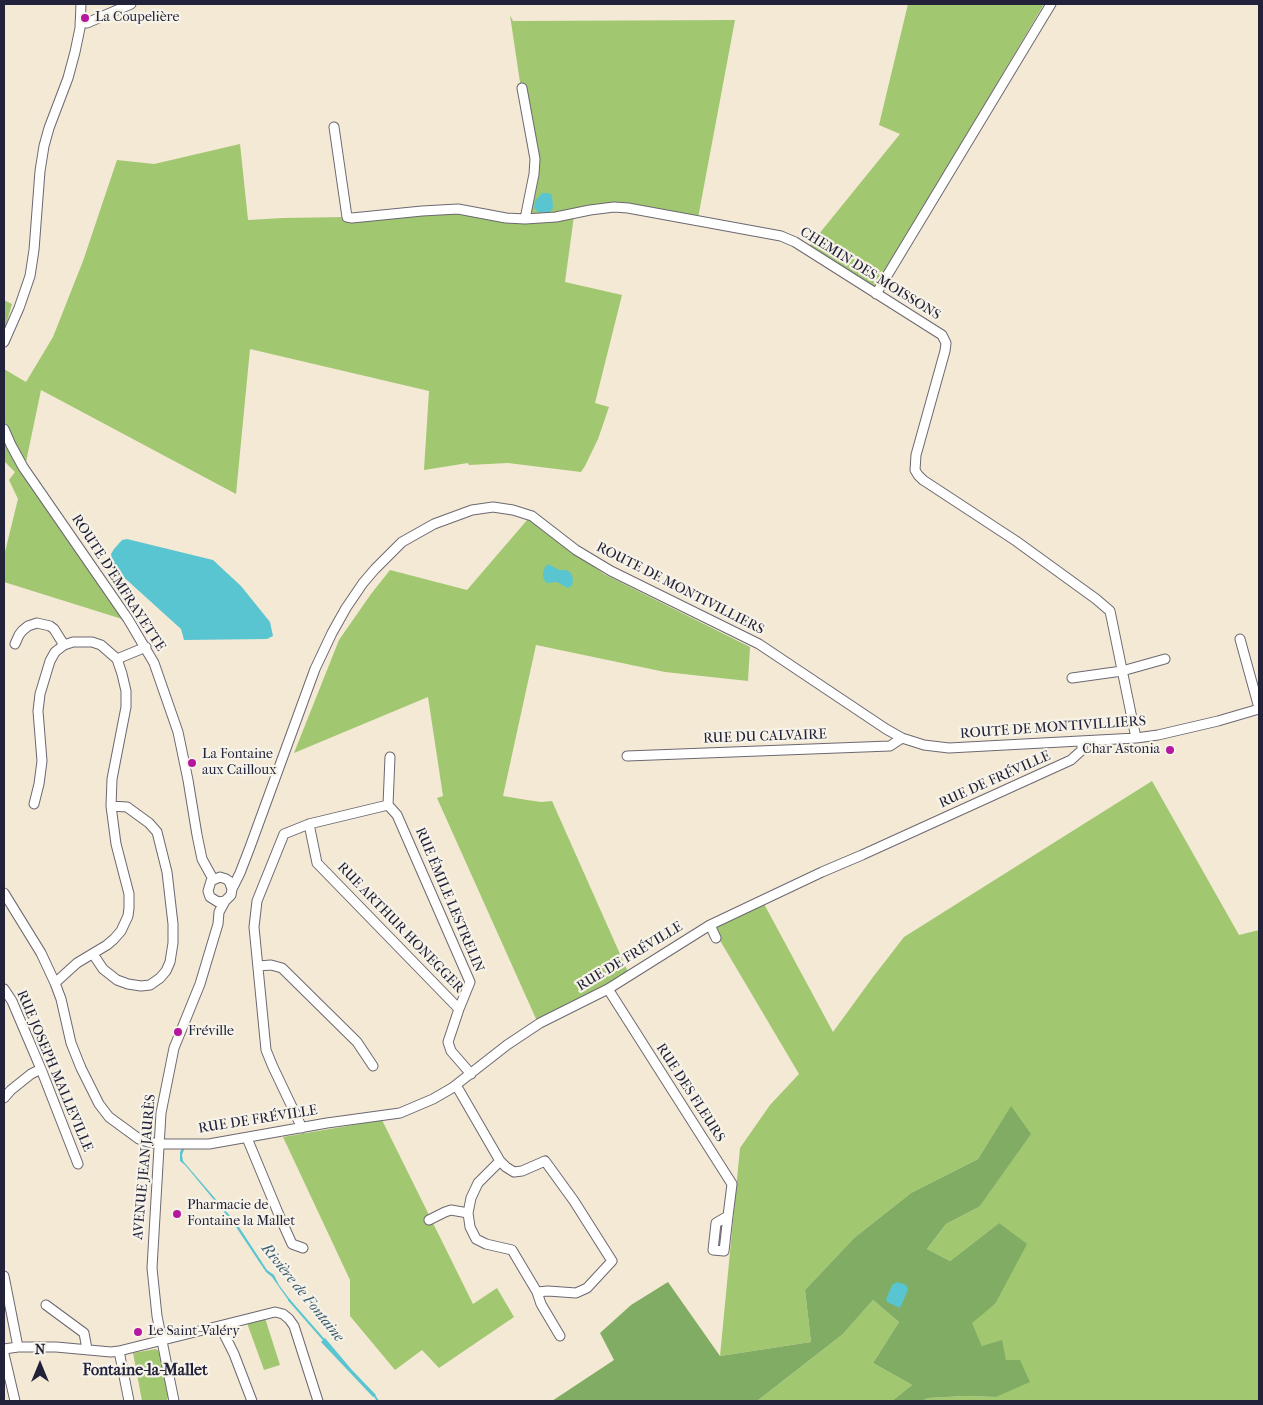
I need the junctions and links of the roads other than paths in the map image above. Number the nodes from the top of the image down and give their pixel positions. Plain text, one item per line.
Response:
1 (81, 4) edge
2 (131, 4) edge
3 (1051, 4) edge
4 (80, 23) junction
5 (522, 88) dead end
6 (334, 127) dead end
7 (525, 219) junction
8 (876, 294) junction
9 (4, 342) edge
10 (4, 429) edge
11 (1240, 639) dead end
12 (15, 644) dead end
13 (64, 645) junction
14 (146, 648) junction
15 (117, 659) junction
16 (1165, 659) dead end
17 (1122, 671) junction
18 (1072, 678) dead end
19 (1259, 708) edge
20 (902, 738) junction
21 (1136, 738) junction
22 (1078, 741) junction
23 (626, 756) dead end
24 (390, 757) dead end
25 (34, 804) dead end
26 (388, 805) junction
27 (111, 806) junction
28 (309, 824) junction
29 (247, 856) junction
30 (224, 878) junction
31 (213, 879) junction
32 (232, 889) junction
33 (4, 893) edge
34 (212, 899) junction
35 (225, 901) junction
36 (710, 925) junction
37 (716, 938) dead end
38 (212, 941) junction
39 (93, 954) junction
40 (258, 966) junction
41 (55, 983) junction
42 (4, 989) edge
43 (608, 989) junction
44 (459, 1009) junction
45 (373, 1066) dead end
46 (41, 1069) junction
47 (471, 1074) junction
48 (456, 1085) junction
49 (4, 1098) edge
50 (302, 1128) junction
51 (247, 1138) junction
52 (159, 1144) junction
53 (500, 1161) junction
54 (78, 1164) dead end
55 (468, 1213) junction
56 (728, 1216) dead end
57 (429, 1220) dead end
58 (303, 1248) dead end
59 (4, 1276) edge
60 (537, 1292) junction
61 (46, 1305) dead end
62 (220, 1326) junction
63 (560, 1336) dead end
64 (163, 1341) junction
65 (18, 1347) junction
66 (87, 1349) junction
67 (4, 1350) edge
68 (119, 1351) junction
69 (4, 1354) edge
70 (15, 1401) edge
71 (129, 1401) edge
72 (174, 1401) edge
73 (252, 1401) edge
74 (318, 1401) edge

1 - 4 street
2 - 4 street
3 - 8 street
4 - 9 street
5 - 7 street
6 - 7 street, CHEMIN DES MOISSONS
7 - 8 street, CHEMIN DES MOISSONS
8 - 17 street, CHEMIN DES MOISSONS
10 - 14 street, ROUTE D'EMFRAYETTE
11 - 19 street
12 - 13 street
13 - 15 street
13 - 25 street
14 - 15 street
14 - 31 street, ROUTE D'EMFRAYETTE
15 - 27 street
16 - 17 street
17 - 18 street
17 - 21 street
19 - 21 street, ROUTE DE MONTIVILLIERS
20 - 22 street, ROUTE DE MONTIVILLIERS
20 - 23 street, RUE DU CALVAIRE
20 - 29 street, ROUTE DE MONTIVILLIERS
21 - 22 street, ROUTE DE MONTIVILLIERS
22 - 36 street, RUE DE FRÉVILLE
24 - 26 street
26 - 28 street
26 - 44 street, RUE ÉMILE LESTRELIN
27 - 39 street
27 - 39 street
28 - 40 street
28 - 44 street, RUE ARTHUR HONEGGER
29 - 30 street, ROUTE DE MONTIVILLIERS
29 - 32 street, ROUTE DE MONTIVILLIERS
30 - 31 street
30 - 32 street
31 - 34 street
32 - 35 street
33 - 41 street, RUE DE FRÉVILLE
34 - 35 street
34 - 38 street, AVENUE JEAN JAURÈS
35 - 38 street, AVENUE JEAN JAURÈS
36 - 37 street
36 - 43 street, RUE DE FRÉVILLE
38 - 52 street, AVENUE JEAN JAURÈS
39 - 41 street
40 - 45 street
40 - 50 street
41 - 52 street, RUE DE FRÉVILLE
42 - 46 street, RUE JOSEPH MALLEVILLE
43 - 47 street, RUE DE FRÉVILLE
43 - 56 street, RUE DES FLEURS
44 - 47 street, RUE ARTHUR HONEGGER
46 - 49 street
46 - 54 street, RUE JOSEPH MALLEVILLE
47 - 48 street, RUE DE FRÉVILLE
48 - 50 street, RUE DE FRÉVILLE
48 - 53 street
50 - 51 street, RUE DE FRÉVILLE
51 - 52 street, RUE DE FRÉVILLE
51 - 58 street
52 - 64 street, AVENUE JEAN JAURÈS
53 - 55 street
53 - 60 street
55 - 57 street
55 - 60 street
59 - 65 street
60 - 63 street
61 - 66 street
62 - 64 street
62 - 73 street
62 - 74 street
64 - 68 street
64 - 72 street, AVENUE JEAN JAURÈS
65 - 66 street
65 - 67 street
66 - 68 street
68 - 71 street
69 - 70 street

